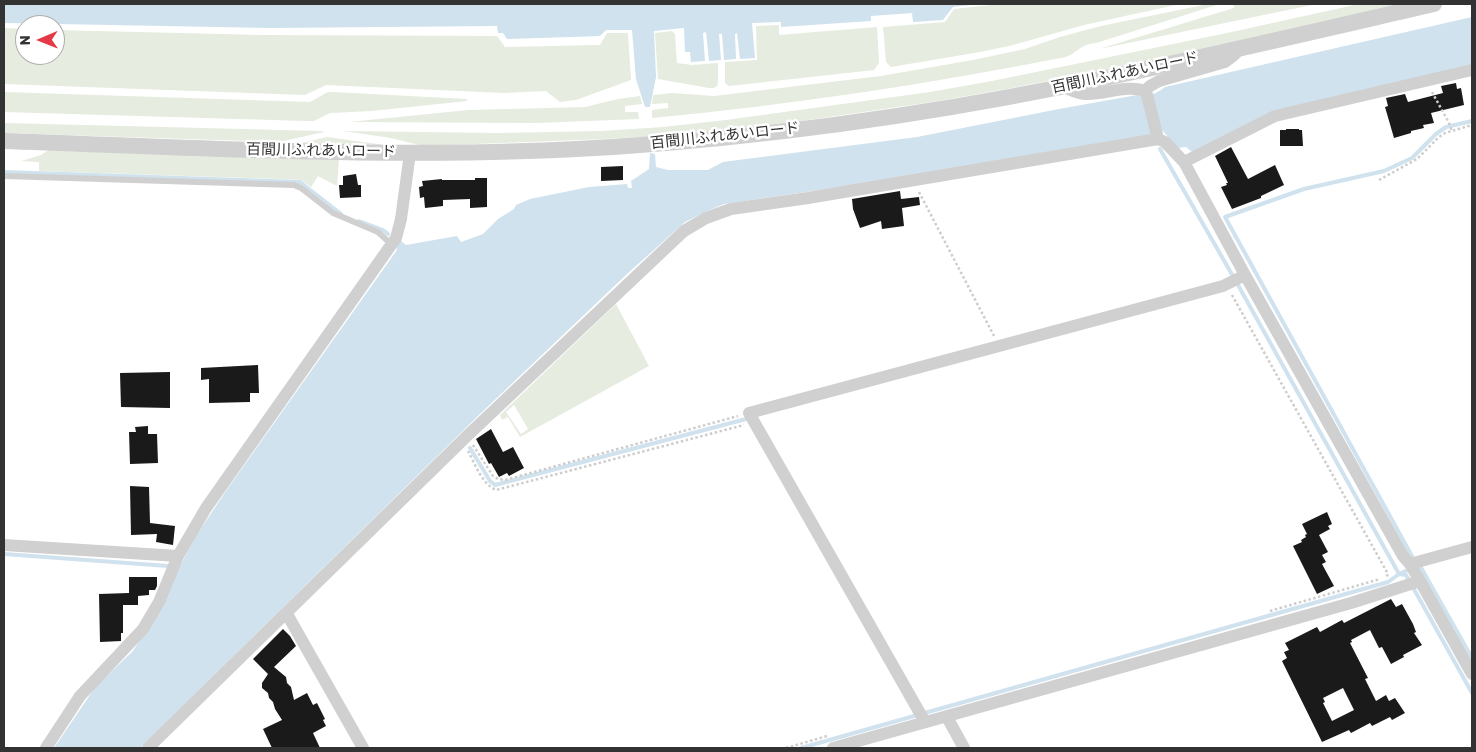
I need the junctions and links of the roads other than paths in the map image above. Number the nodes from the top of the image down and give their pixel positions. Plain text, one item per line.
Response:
1 (1434, 4) edge
2 (1240, 48) junction
3 (1472, 70) edge
4 (1064, 87) junction
5 (1146, 93) junction
6 (1158, 137) junction
7 (4, 140) edge
8 (410, 153) junction
9 (1184, 162) junction
10 (4, 176) edge
11 (391, 244) junction
12 (1243, 277) junction
13 (4, 545) edge
14 (1472, 547) edge
15 (178, 556) junction
16 (1412, 575) junction
17 (287, 614) junction
18 (1472, 674) edge
19 (922, 717) junction
20 (947, 717) junction
21 (46, 748) edge
22 (148, 748) edge
23 (363, 748) edge
24 (833, 748) edge
25 (964, 748) edge

1 - 2 street, 百間川ふれあいロード
2 - 4 street, 百間川ふれあいロード
2 - 5 street
3 - 9 street
4 - 5 street
4 - 8 street, 百間川ふれあいロード
5 - 6 street
6 - 9 street
6 - 17 street
7 - 8 street, 百間川ふれあいロード
8 - 11 street
9 - 12 street
10 - 11 lane
11 - 15 street
12 - 16 street
12 - 19 street
13 - 15 street
14 - 16 street
15 - 21 street
16 - 18 street
16 - 20 street
17 - 22 street
17 - 23 street
19 - 20 street
19 - 24 street
20 - 25 street

